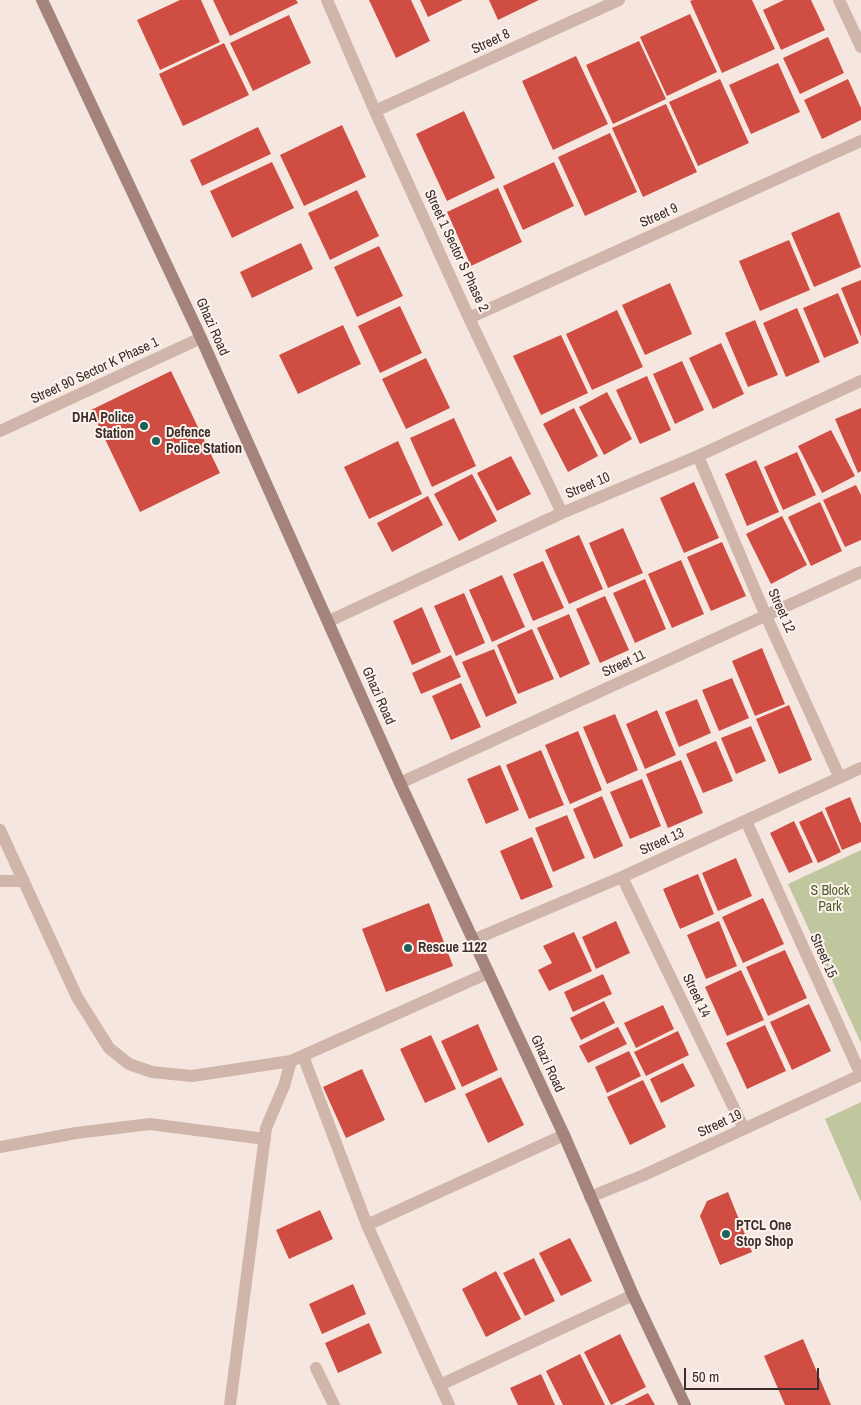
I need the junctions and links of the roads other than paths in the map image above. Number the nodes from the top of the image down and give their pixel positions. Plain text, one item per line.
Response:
1 (42, 0) edge
2 (327, 0) edge
3 (619, 0) edge
4 (840, 0) edge
5 (861, 47) edge
6 (375, 111) junction
7 (861, 141) edge
8 (469, 318) junction
9 (201, 338) junction
10 (861, 380) edge
11 (0, 431) edge
12 (698, 456) junction
13 (562, 513) junction
14 (861, 572) edge
15 (766, 616) junction
16 (329, 621) junction
17 (861, 768) edge
18 (839, 776) junction
19 (400, 783) junction
20 (746, 821) junction
21 (0, 830) edge
22 (622, 876) junction
23 (0, 881) edge
24 (24, 881) junction
25 (473, 940) junction
26 (488, 973) junction
27 (297, 1059) junction
28 (861, 1075) edge
29 (744, 1129) junction
30 (564, 1135) junction
31 (265, 1139) junction
32 (0, 1147) edge
33 (590, 1197) junction
34 (367, 1225) junction
35 (633, 1295) junction
36 (316, 1368) dead end
37 (440, 1385) junction
38 (230, 1405) edge
39 (334, 1405) edge
40 (449, 1405) edge
41 (685, 1405) edge

1 - 9 main road, Ghazi Road
2 - 6 street, Street 1 Sector S Phase 2
3 - 6 street, Street 8
4 - 5 street
6 - 8 street, Street 1 Sector S Phase 2
7 - 8 street, Street 9
8 - 13 street, Street 1 Sector S Phase 2
9 - 11 street, Street 90 Sector K Phase 1
9 - 16 main road, Ghazi Road
10 - 12 street, Street 10
12 - 13 street, Street 10
12 - 15 street, Street 12
13 - 16 street, Street 10
14 - 15 street, Street 11
15 - 18 street, Street 12
15 - 19 street, Street 11
16 - 19 main road, Ghazi Road
17 - 18 street, Street 13
18 - 20 street, Street 13
19 - 25 main road, Ghazi Road
20 - 22 street, Street 13
20 - 28 street, Street 15
21 - 24 street
22 - 25 street, Street 13
22 - 29 street, Street 14
23 - 24 street
24 - 27 street
25 - 26 main road, Ghazi Road
26 - 27 street
26 - 30 main road, Ghazi Road
27 - 31 street
27 - 34 street
28 - 29 street, Street 19
29 - 33 street, Street 19
30 - 33 main road, Ghazi Road
30 - 34 street
31 - 32 street
31 - 38 street
33 - 35 main road, Ghazi Road
34 - 37 street
35 - 37 street
35 - 41 main road, Ghazi Road
36 - 39 street
37 - 40 street

